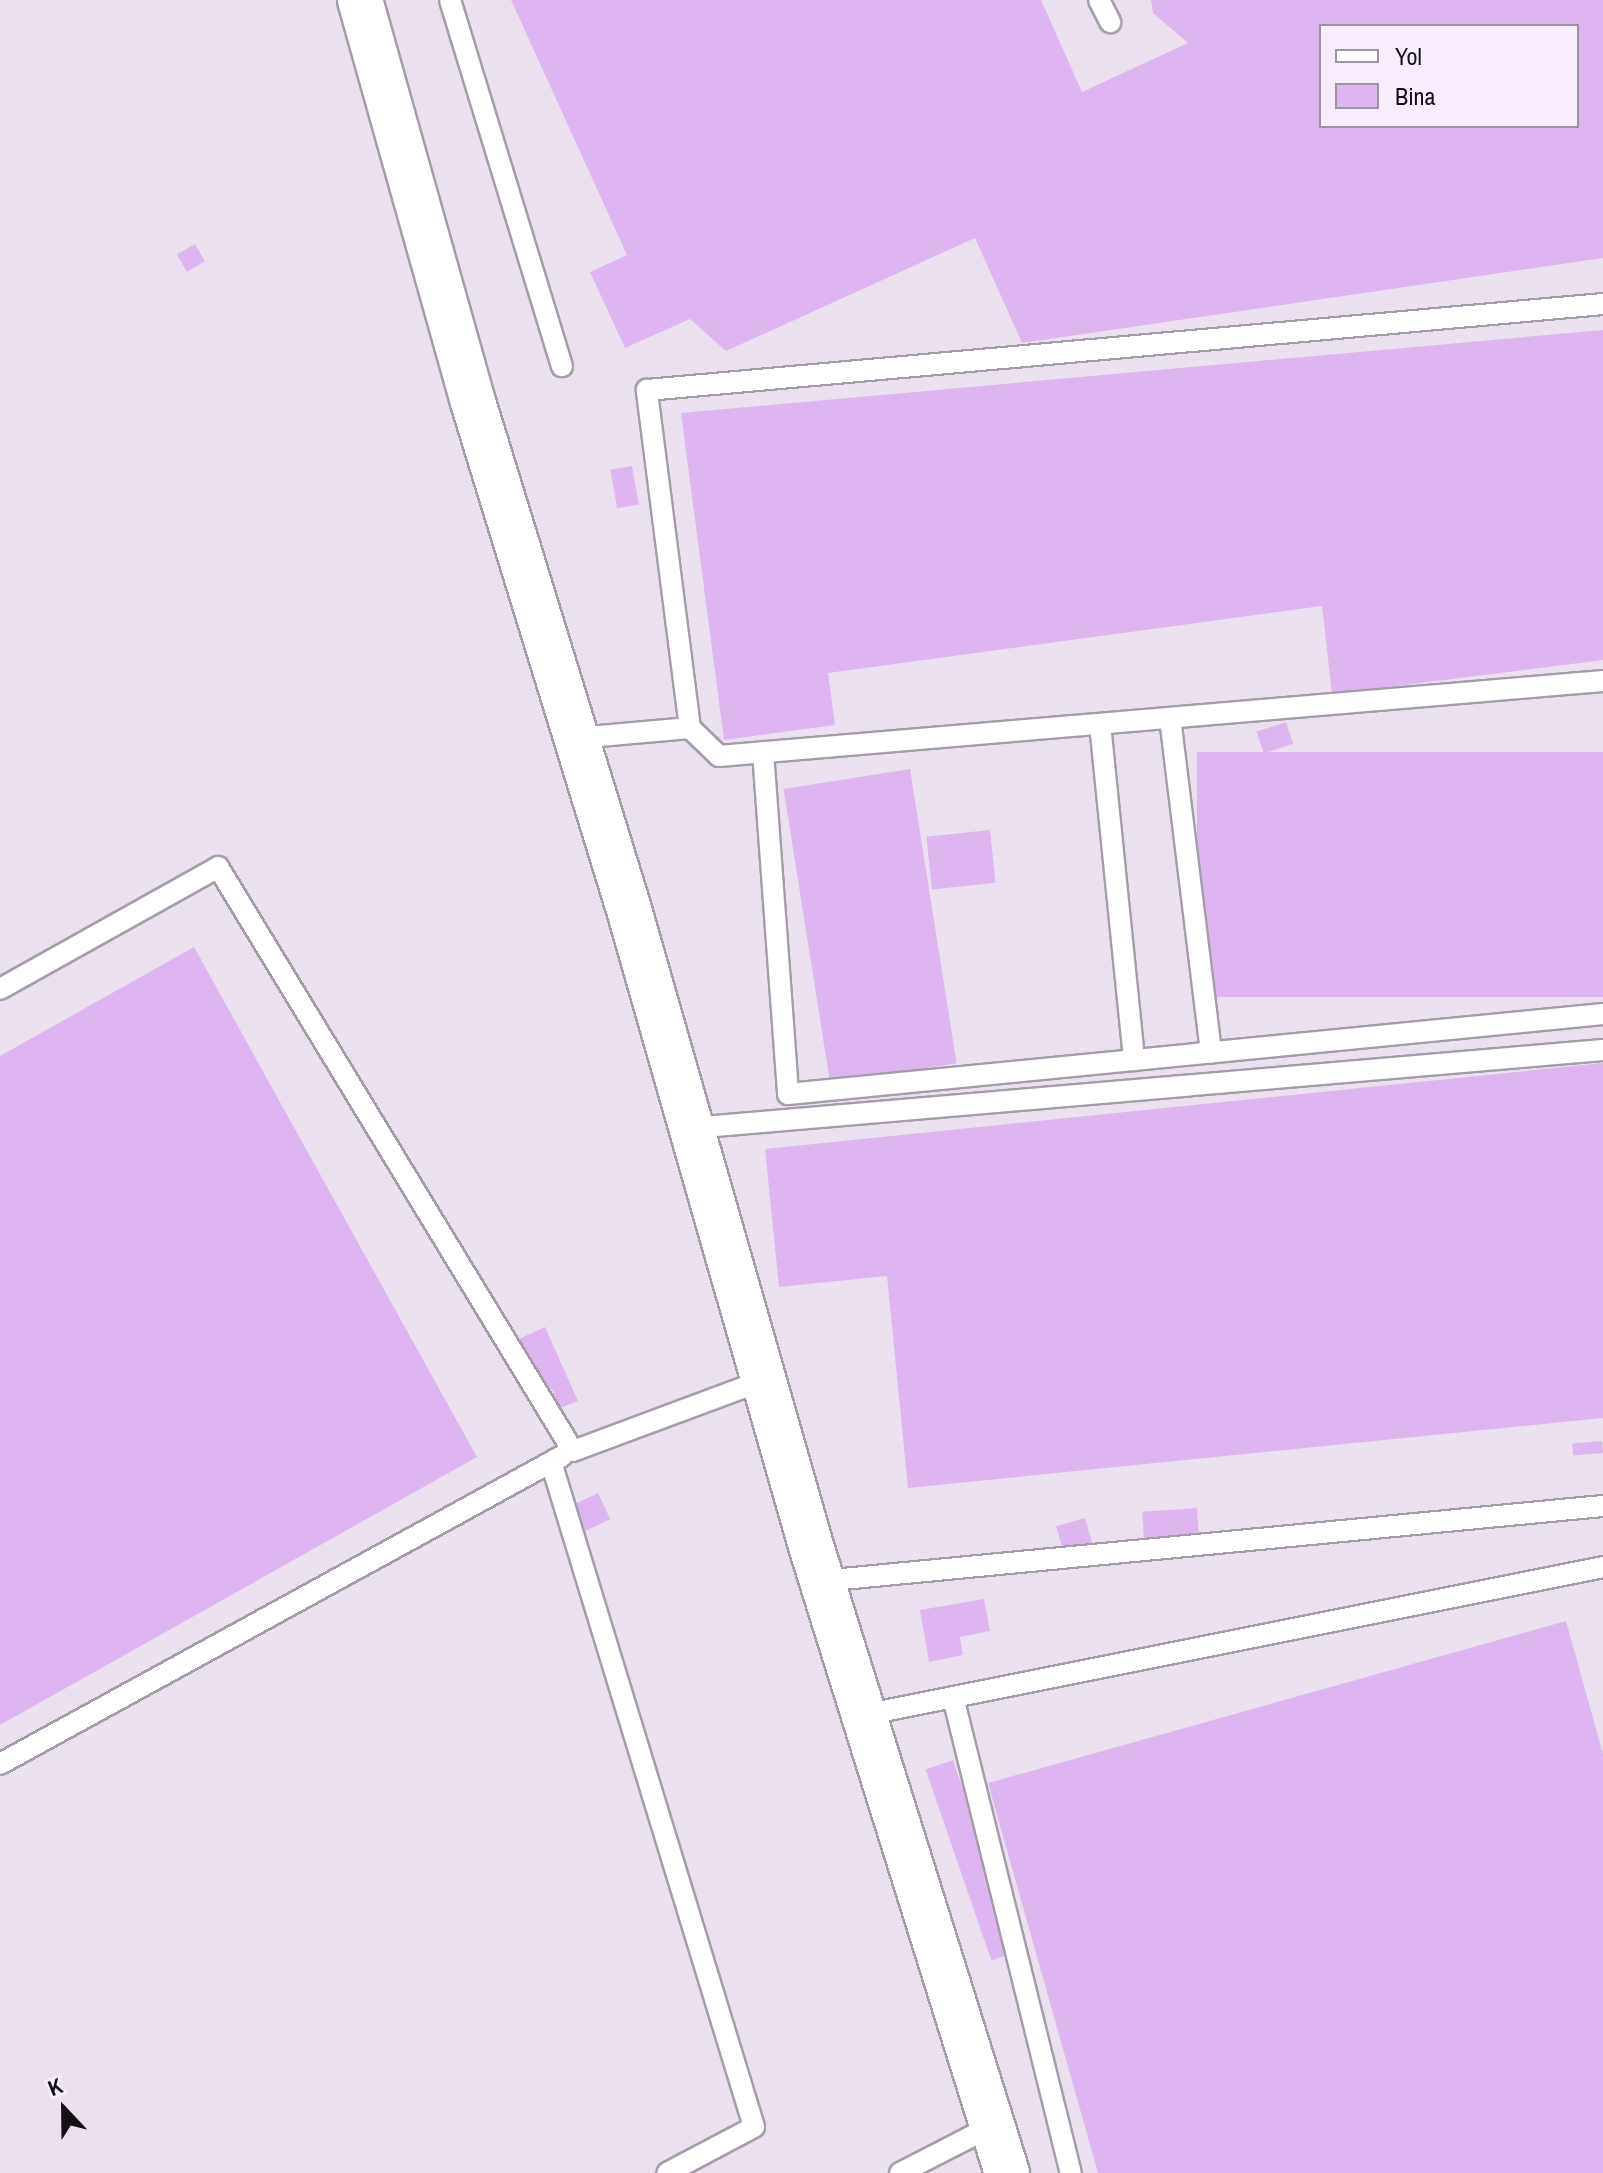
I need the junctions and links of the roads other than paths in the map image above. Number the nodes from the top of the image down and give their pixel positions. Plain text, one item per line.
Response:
1 (360, 0) edge
2 (450, 0) edge
3 (1099, 0) edge
4 (1110, 22) dead end
5 (1603, 304) edge
6 (562, 366) dead end
7 (1603, 681) edge
8 (1170, 718) junction
9 (1100, 724) junction
10 (690, 728) junction
11 (577, 738) junction
12 (763, 752) junction
13 (0, 989) edge
14 (1603, 1014) edge
15 (1603, 1050) edge
16 (1211, 1053) junction
17 (1134, 1060) junction
18 (692, 1128) junction
19 (764, 1380) junction
20 (573, 1451) junction
21 (551, 1462) junction
22 (1603, 1506) edge
23 (1603, 1567) edge
24 (822, 1581) junction
25 (953, 1697) junction
26 (864, 1715) junction
27 (0, 1764) edge
28 (992, 2126) junction
29 (667, 2173) edge
30 (900, 2173) edge
31 (1007, 2173) edge
32 (1071, 2173) edge

1 - 11 street
2 - 6 lane
3 - 4 lane
5 - 10 lane
7 - 8 lane
8 - 9 lane
8 - 16 lane
9 - 12 lane
9 - 17 lane
10 - 11 lane
10 - 12 lane
11 - 18 street
12 - 17 lane
13 - 20 lane
14 - 16 lane
15 - 18 lane
16 - 17 lane
18 - 19 street
19 - 20 lane
19 - 24 street
20 - 21 lane
21 - 27 lane
21 - 29 lane
22 - 24 lane
23 - 25 lane
24 - 26 street
25 - 26 lane
25 - 32 lane
26 - 28 street
28 - 30 lane
28 - 31 street

